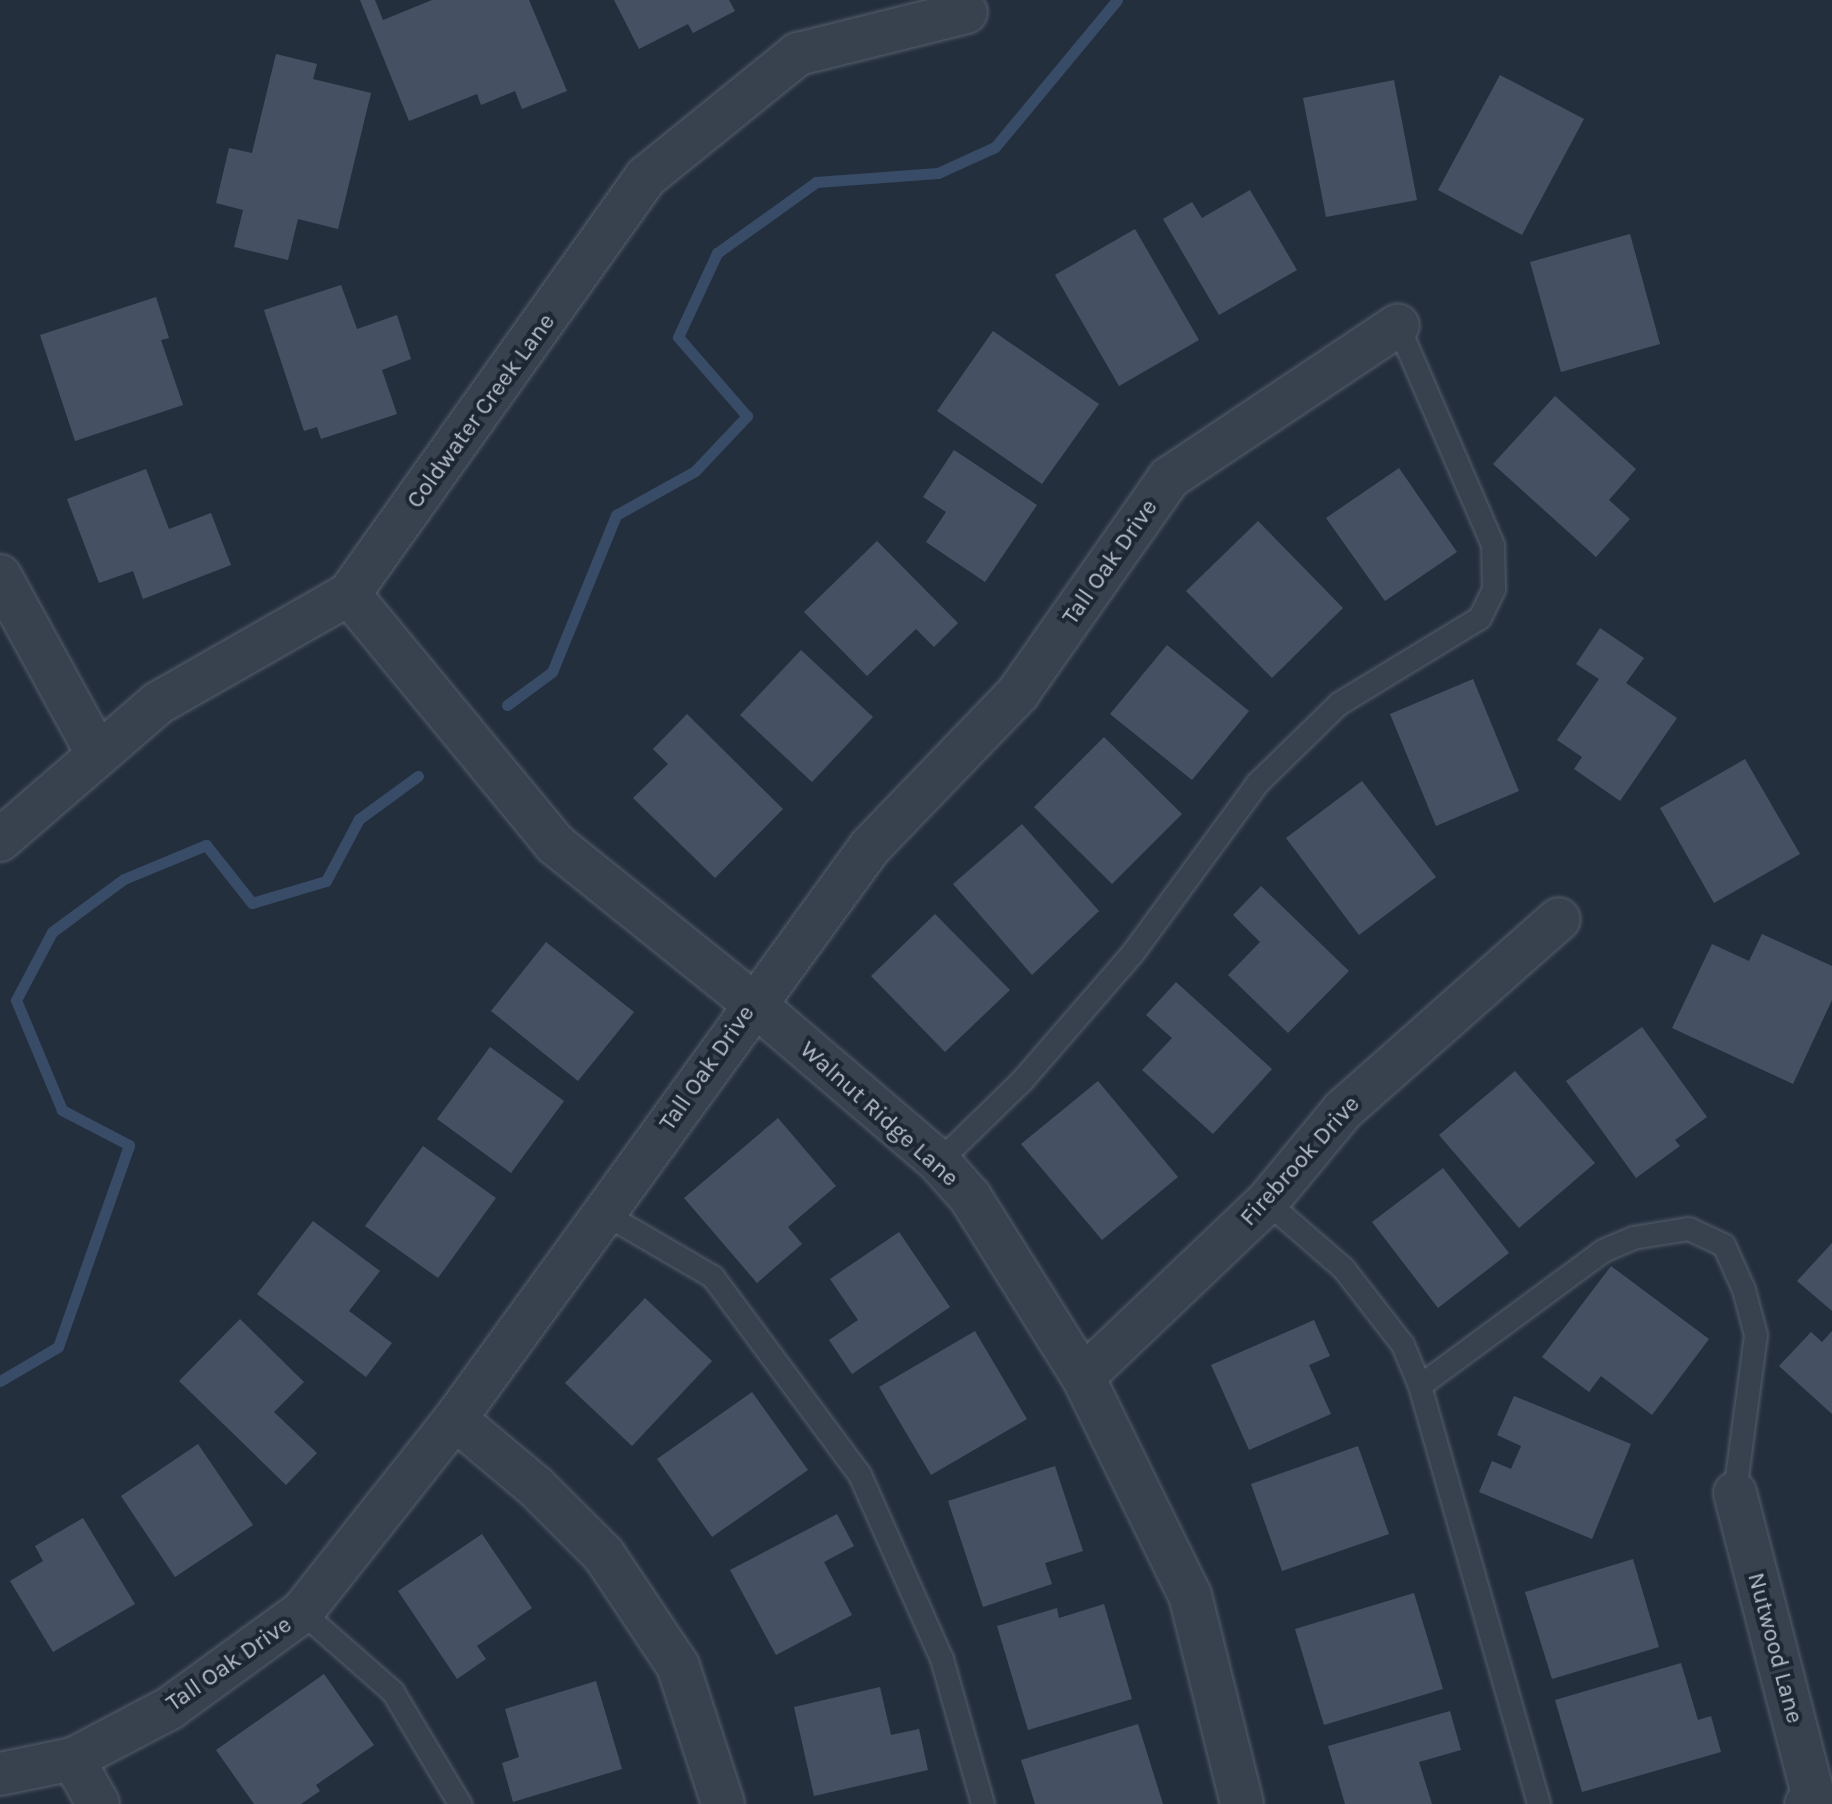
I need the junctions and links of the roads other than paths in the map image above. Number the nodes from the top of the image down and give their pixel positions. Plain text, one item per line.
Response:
1 (966, 12) dead end
2 (1398, 325) joint
3 (0, 576) edge
4 (349, 594) junction
5 (98, 755) junction
6 (0, 840) edge
7 (1559, 919) dead end
8 (753, 1003) junction
9 (939, 1162) junction
10 (1267, 1202) junction
11 (605, 1214) junction
12 (1083, 1377) junction
13 (1420, 1386) junction
14 (455, 1419) junction
15 (1735, 1493) joint
16 (302, 1612) junction
17 (73, 1759) junction
18 (0, 1774) edge
19 (1811, 1803) edge
20 (98, 1804) edge
21 (460, 1804) edge
22 (723, 1804) edge
23 (983, 1804) edge
24 (1242, 1804) edge
25 (1539, 1804) edge

1 - 4 street, Coldwater Creek Lane
2 - 8 street, Tall Oak Drive
2 - 9 lane
3 - 5 street
4 - 5 street, Coldwater Creek Lane
4 - 8 street, Walnut Ridge Lane
5 - 6 street, Coldwater Creek Lane
7 - 10 street, Firebrook Drive
8 - 9 street, Walnut Ridge Lane
8 - 11 street, Tall Oak Drive
9 - 12 street, Walnut Ridge Lane
10 - 12 street, Firebrook Drive
10 - 13 lane
11 - 14 street, Tall Oak Drive
11 - 23 lane
12 - 24 street, Walnut Ridge Lane
13 - 15 lane
13 - 25 lane
14 - 16 street, Tall Oak Drive
14 - 22 street
15 - 19 street, Nutwood Lane
16 - 17 street, Tall Oak Drive
16 - 21 lane
17 - 18 street, Tall Oak Drive
17 - 20 street

